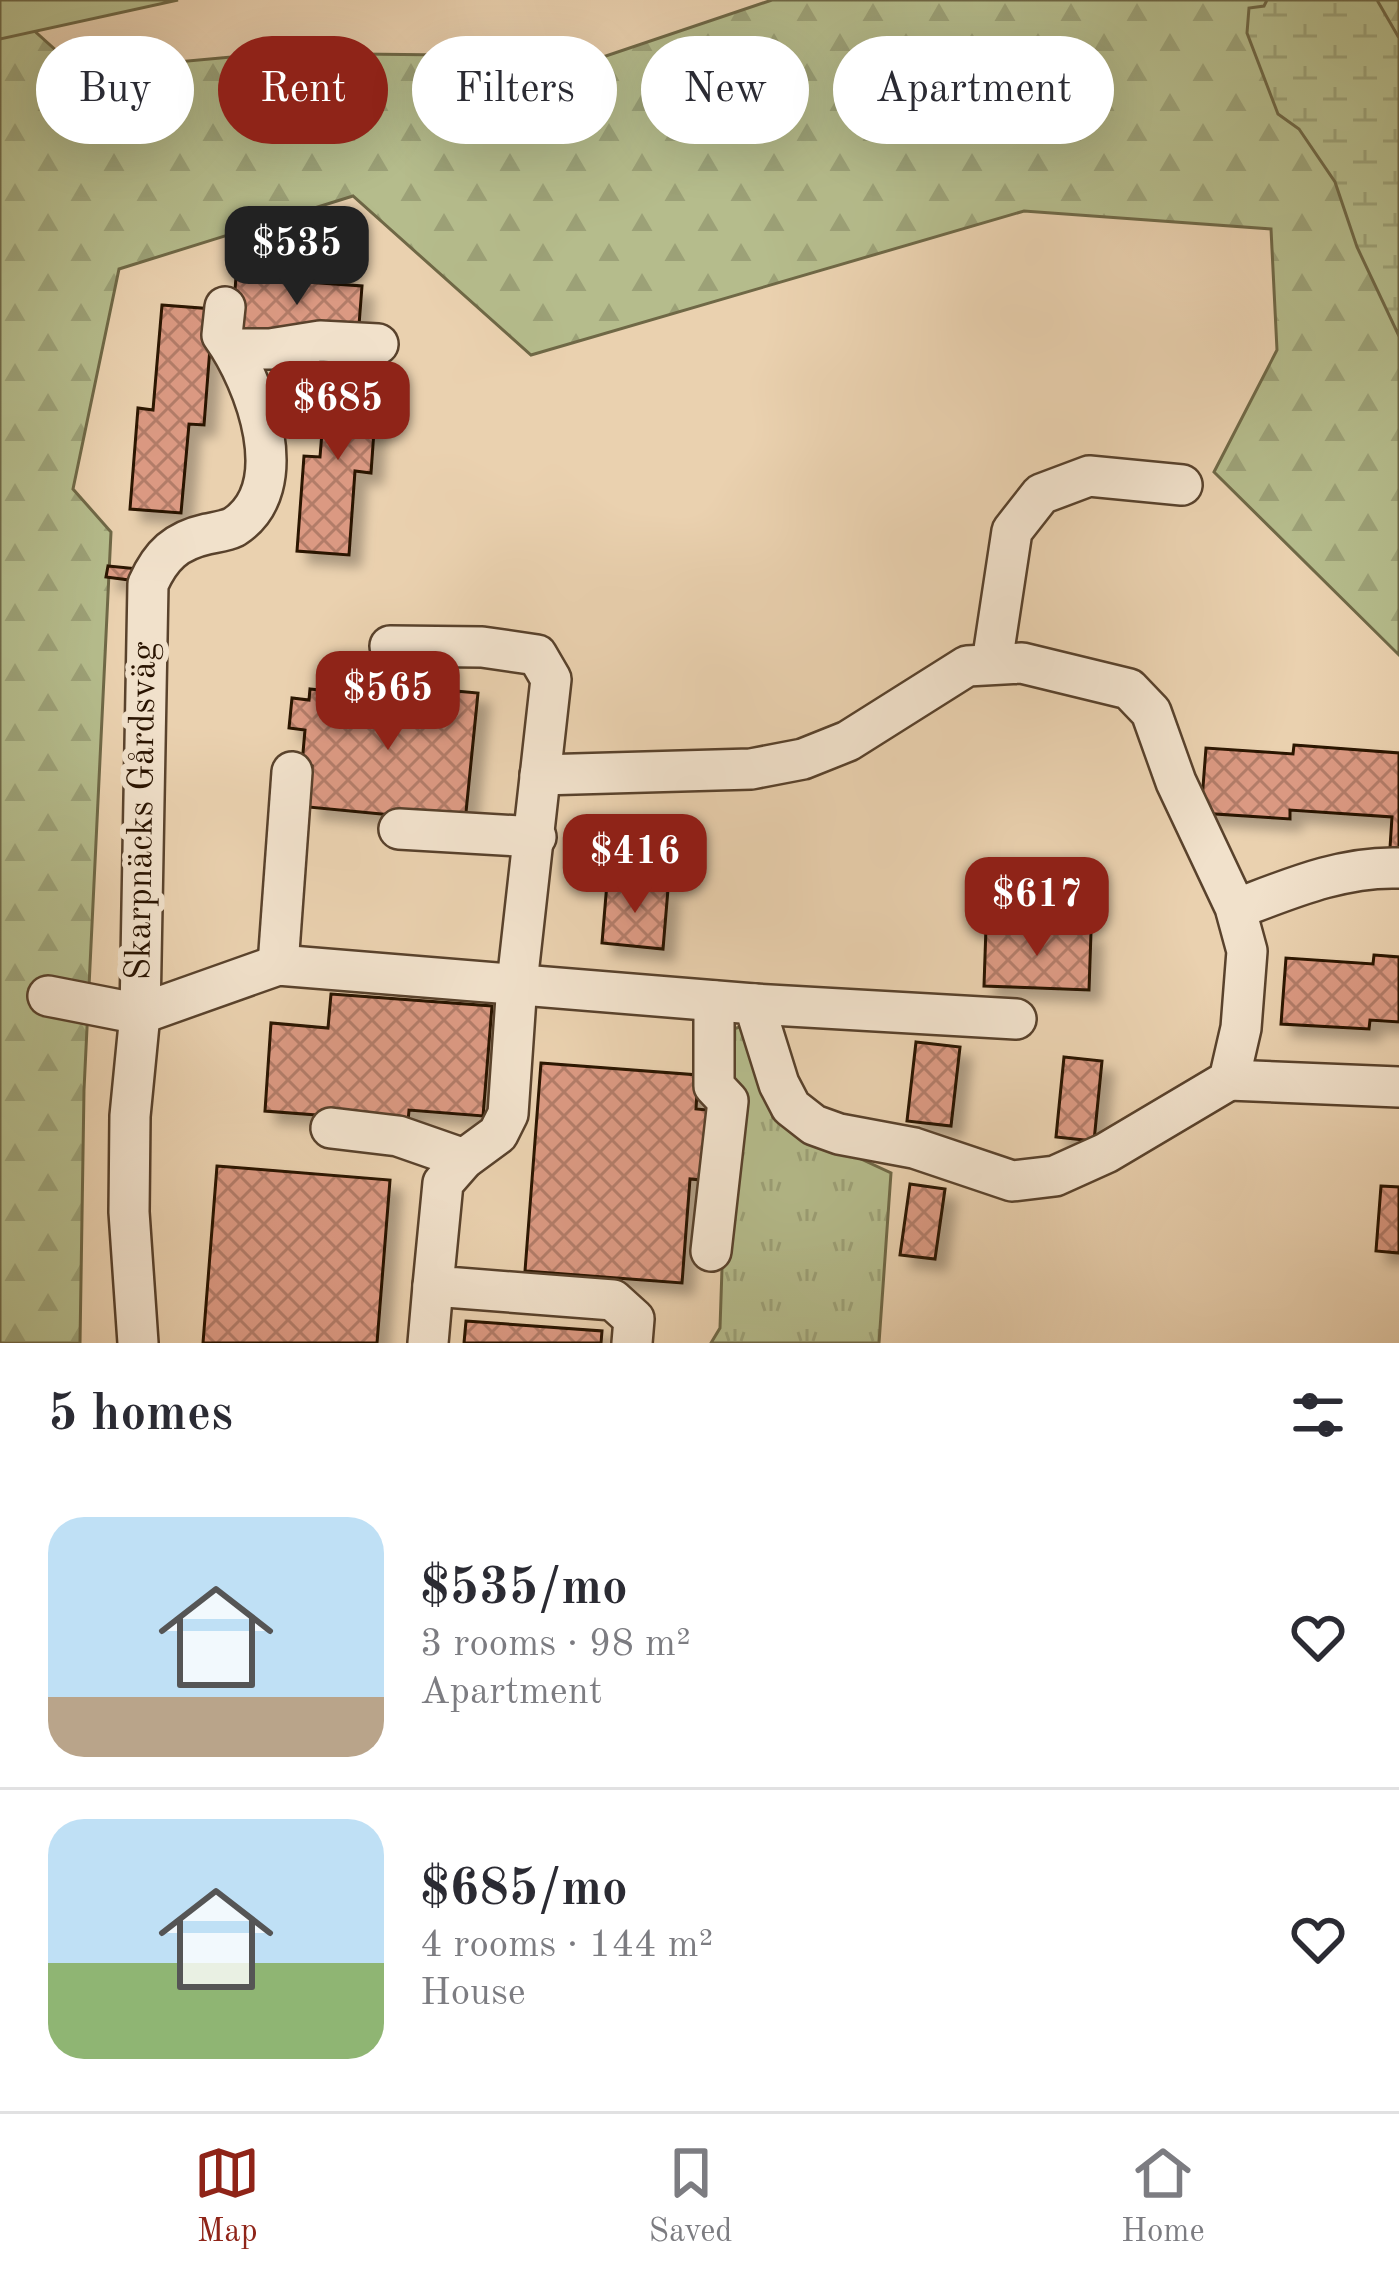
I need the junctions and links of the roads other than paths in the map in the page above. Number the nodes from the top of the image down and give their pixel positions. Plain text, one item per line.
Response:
1 (224, 307) dead end
2 (378, 344) dead end
3 (233, 349) junction
4 (1182, 485) dead end
5 (390, 646) dead end
6 (992, 663) junction
7 (292, 772) dead end
8 (540, 775) junction
9 (399, 829) dead end
10 (536, 837) junction
11 (1399, 868) edge
12 (1236, 909) junction
13 (278, 965) junction
14 (517, 983) junction
15 (48, 996) dead end
16 (714, 1001) junction
17 (754, 1004) junction
18 (140, 1014) junction
19 (1016, 1019) dead end
20 (1229, 1080) junction
21 (1399, 1088) edge
22 (331, 1128) dead end
23 (464, 1160) junction
24 (711, 1251) dead end
25 (433, 1286) junction
26 (138, 1343) edge
27 (428, 1343) edge
28 (632, 1343) edge

1 - 3 street, Skarpnäcks Gårdsväg
2 - 3 street
3 - 18 street, Skarpnäcks Gårdsväg
4 - 6 street
5 - 8 street
6 - 8 street
6 - 12 street
7 - 13 street
8 - 10 street
9 - 10 street
10 - 14 street
11 - 12 street
12 - 20 street
13 - 14 street
13 - 18 street
14 - 16 street
14 - 23 street
15 - 18 street
16 - 17 street
16 - 24 street
17 - 19 street
17 - 20 street
18 - 26 street, Skarpnäcks Gårdsväg
20 - 21 street
22 - 23 street
23 - 25 street
25 - 27 street
25 - 28 street

